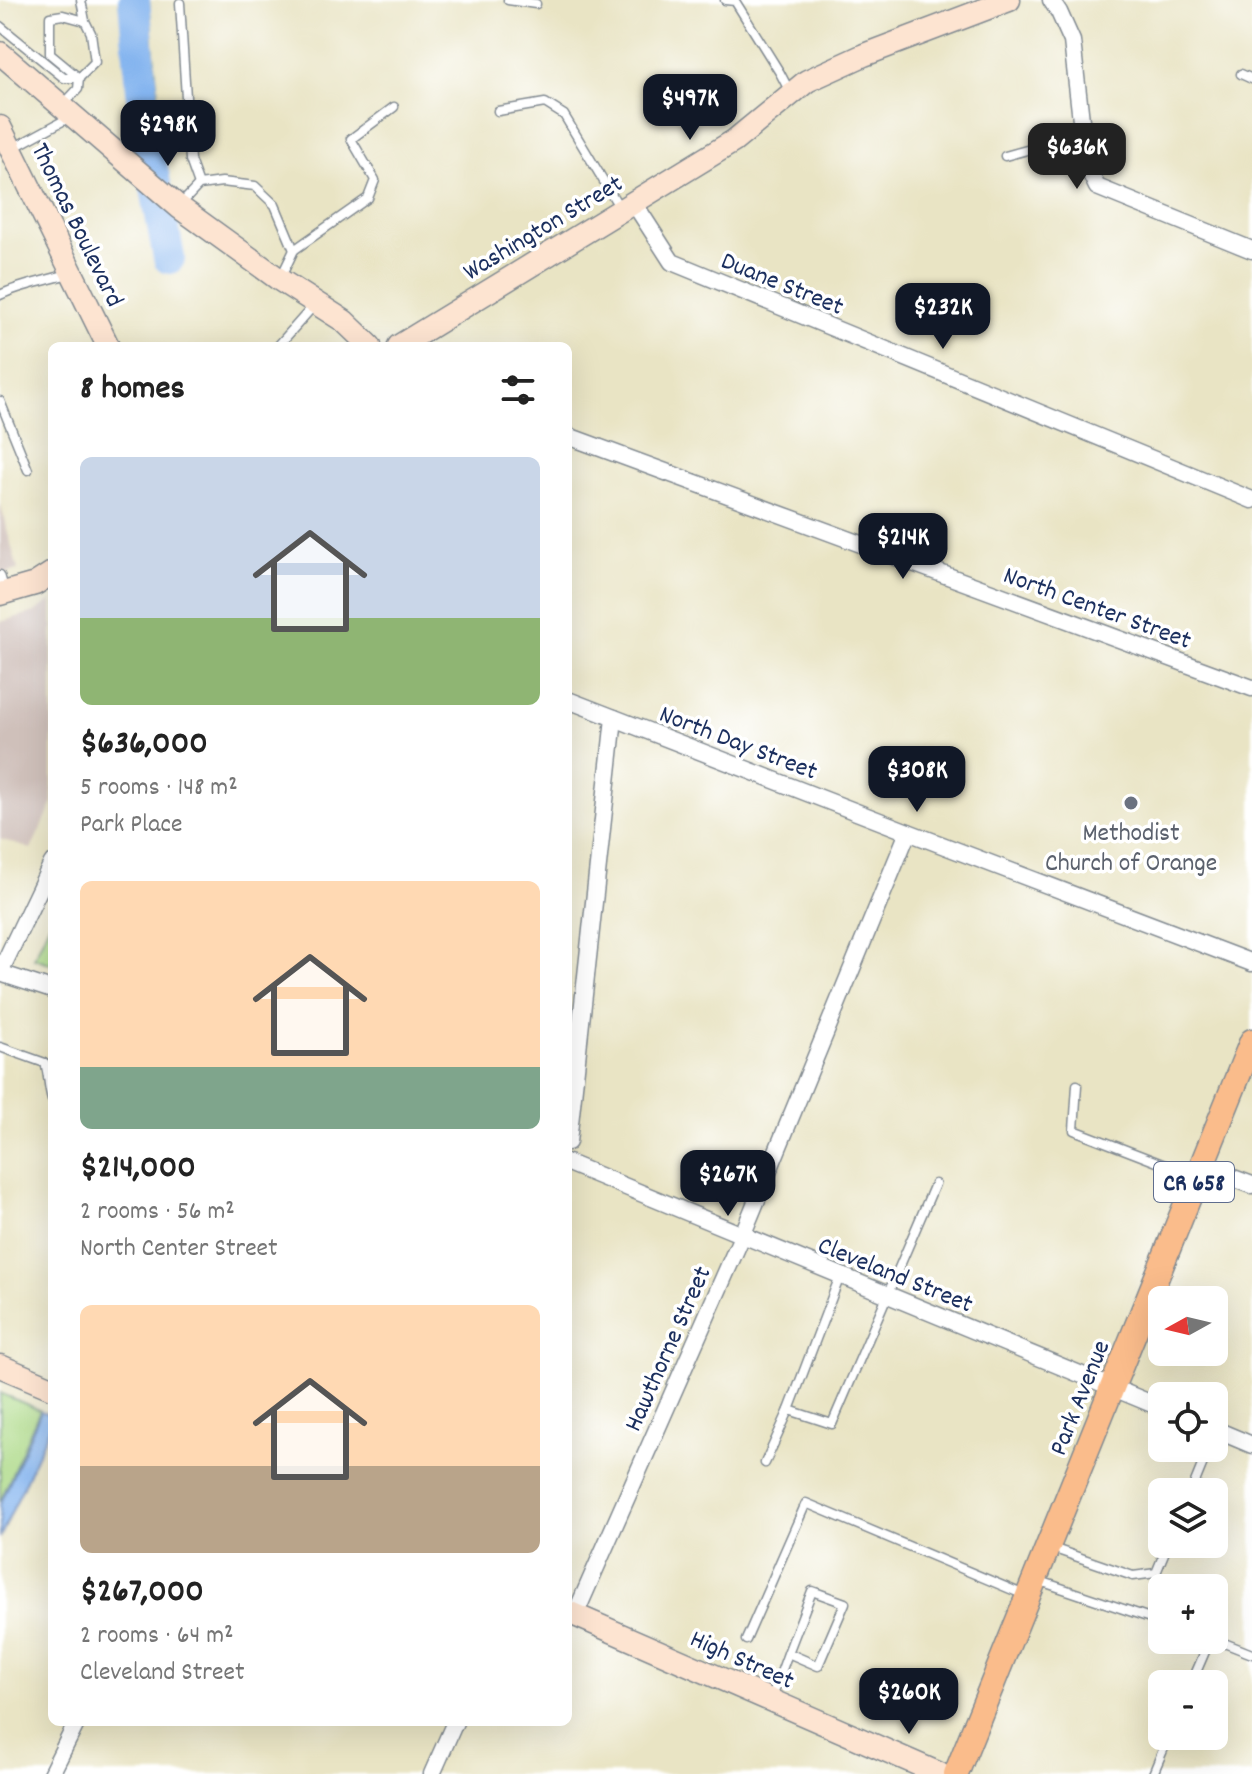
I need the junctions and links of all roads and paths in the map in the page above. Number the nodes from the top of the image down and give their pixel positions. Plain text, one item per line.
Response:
1 (81, 0) edge
2 (508, 0) edge
3 (725, 0) edge
4 (1009, 0) edge
5 (1051, 0) edge
6 (180, 3) dead end
7 (536, 4) dead end
8 (85, 21) junction
9 (0, 26) edge
10 (0, 53) edge
11 (1241, 74) dead end
12 (79, 78) junction
13 (1252, 79) edge
14 (791, 94) junction
15 (394, 107) dead end
16 (67, 111) junction
17 (498, 111) dead end
18 (0, 127) edge
19 (1083, 134) junction
20 (11, 149) junction
21 (1005, 156) dead end
22 (199, 185) junction
23 (176, 204) junction
24 (627, 207) junction
25 (294, 250) junction
26 (1252, 250) edge
27 (72, 272) junction
28 (280, 280) junction
29 (0, 295) edge
30 (316, 303) junction
31 (106, 342) edge
32 (282, 342) edge
33 (366, 342) edge
34 (406, 342) edge
35 (0, 401) edge
36 (572, 437) edge
37 (28, 470) dead end
38 (1252, 500) edge
39 (48, 576) edge
40 (2, 587) edge
41 (1252, 688) edge
42 (572, 702) edge
43 (614, 718) junction
44 (908, 832) junction
45 (48, 871) edge
46 (1252, 963) edge
47 (0, 973) edge
48 (48, 989) edge
49 (1252, 1041) edge
50 (0, 1047) edge
51 (1077, 1085) dead end
52 (48, 1088) edge
53 (572, 1105) edge
54 (572, 1165) edge
55 (1198, 1172) junction
56 (935, 1184) dead end
57 (1252, 1185) edge
58 (742, 1236) junction
59 (840, 1276) junction
60 (886, 1295) junction
61 (0, 1366) edge
62 (48, 1386) edge
63 (1112, 1387) junction
64 (1148, 1402) edge
65 (789, 1410) junction
66 (1228, 1437) edge
67 (1252, 1445) edge
68 (765, 1463) dead end
69 (1048, 1546) junction
70 (1162, 1558) edge
71 (1031, 1588) junction
72 (572, 1611) edge
73 (572, 1613) edge
74 (1148, 1618) edge
75 (746, 1640) dead end
76 (1228, 1646) edge
77 (788, 1653) junction
78 (1252, 1654) edge
79 (771, 1701) junction
80 (75, 1726) edge
81 (453, 1726) edge
82 (1163, 1750) edge
83 (51, 1774) edge
84 (432, 1774) edge
85 (940, 1774) edge
86 (956, 1774) edge
87 (1153, 1774) edge

1 - 8 lane
2 - 7 lane
3 - 14 lane
4 - 14 main road, Washington Street
5 - 19 street
6 - 22 lane
8 - 12 lane
8 - 12 lane
9 - 12 lane
10 - 16 main road, Thomas Boulevard
11 - 13 lane
12 - 16 lane
14 - 24 main road, Washington Street
15 - 25 lane
16 - 20 lane
16 - 23 main road, Thomas Boulevard
17 - 24 lane
18 - 20 main road, Thomas Boulevard
19 - 21 lane
19 - 26 street
20 - 27 main road, Thomas Boulevard
22 - 23 lane
22 - 25 lane
23 - 28 main road, Thomas Boulevard
24 - 34 main road, Washington Street
24 - 38 street, Duane Street
25 - 28 lane
27 - 29 lane
27 - 31 main road, Thomas Boulevard
28 - 30 main road, Thomas Boulevard
30 - 32 lane
30 - 33 main road, Thomas Boulevard
35 - 37 lane
36 - 41 street, North Center Street
39 - 40 main road
42 - 43 street, North Day Street
43 - 44 street, North Day Street
43 - 53 street
44 - 46 street, North Day Street
44 - 58 street, Hawthorne Street
45 - 47 street
47 - 48 street
49 - 55 main road, Park Avenue / CR 658
50 - 52 lane
51 - 55 lane
54 - 58 street, Cleveland Street
55 - 57 street
55 - 63 main road, Park Avenue / CR 658
56 - 60 lane
58 - 59 street, Cleveland Street
58 - 72 street, Hawthorne Street
59 - 60 street, Cleveland Street
59 - 65 lane
60 - 63 street, Cleveland Street
60 - 65 lane
61 - 62 main road
63 - 64 street, Cleveland Street
63 - 69 main road, Park Avenue / CR 658
65 - 68 lane
66 - 67 street
69 - 70 lane
69 - 71 main road, Park Avenue / CR 658
71 - 74 lane
71 - 75 lane
71 - 86 main road, Park Avenue / CR 658
73 - 79 main road, High Street
76 - 78 lane
77 - 77 lane
77 - 79 lane
79 - 85 main road, High Street
80 - 83 street
81 - 84 street
82 - 87 lane

